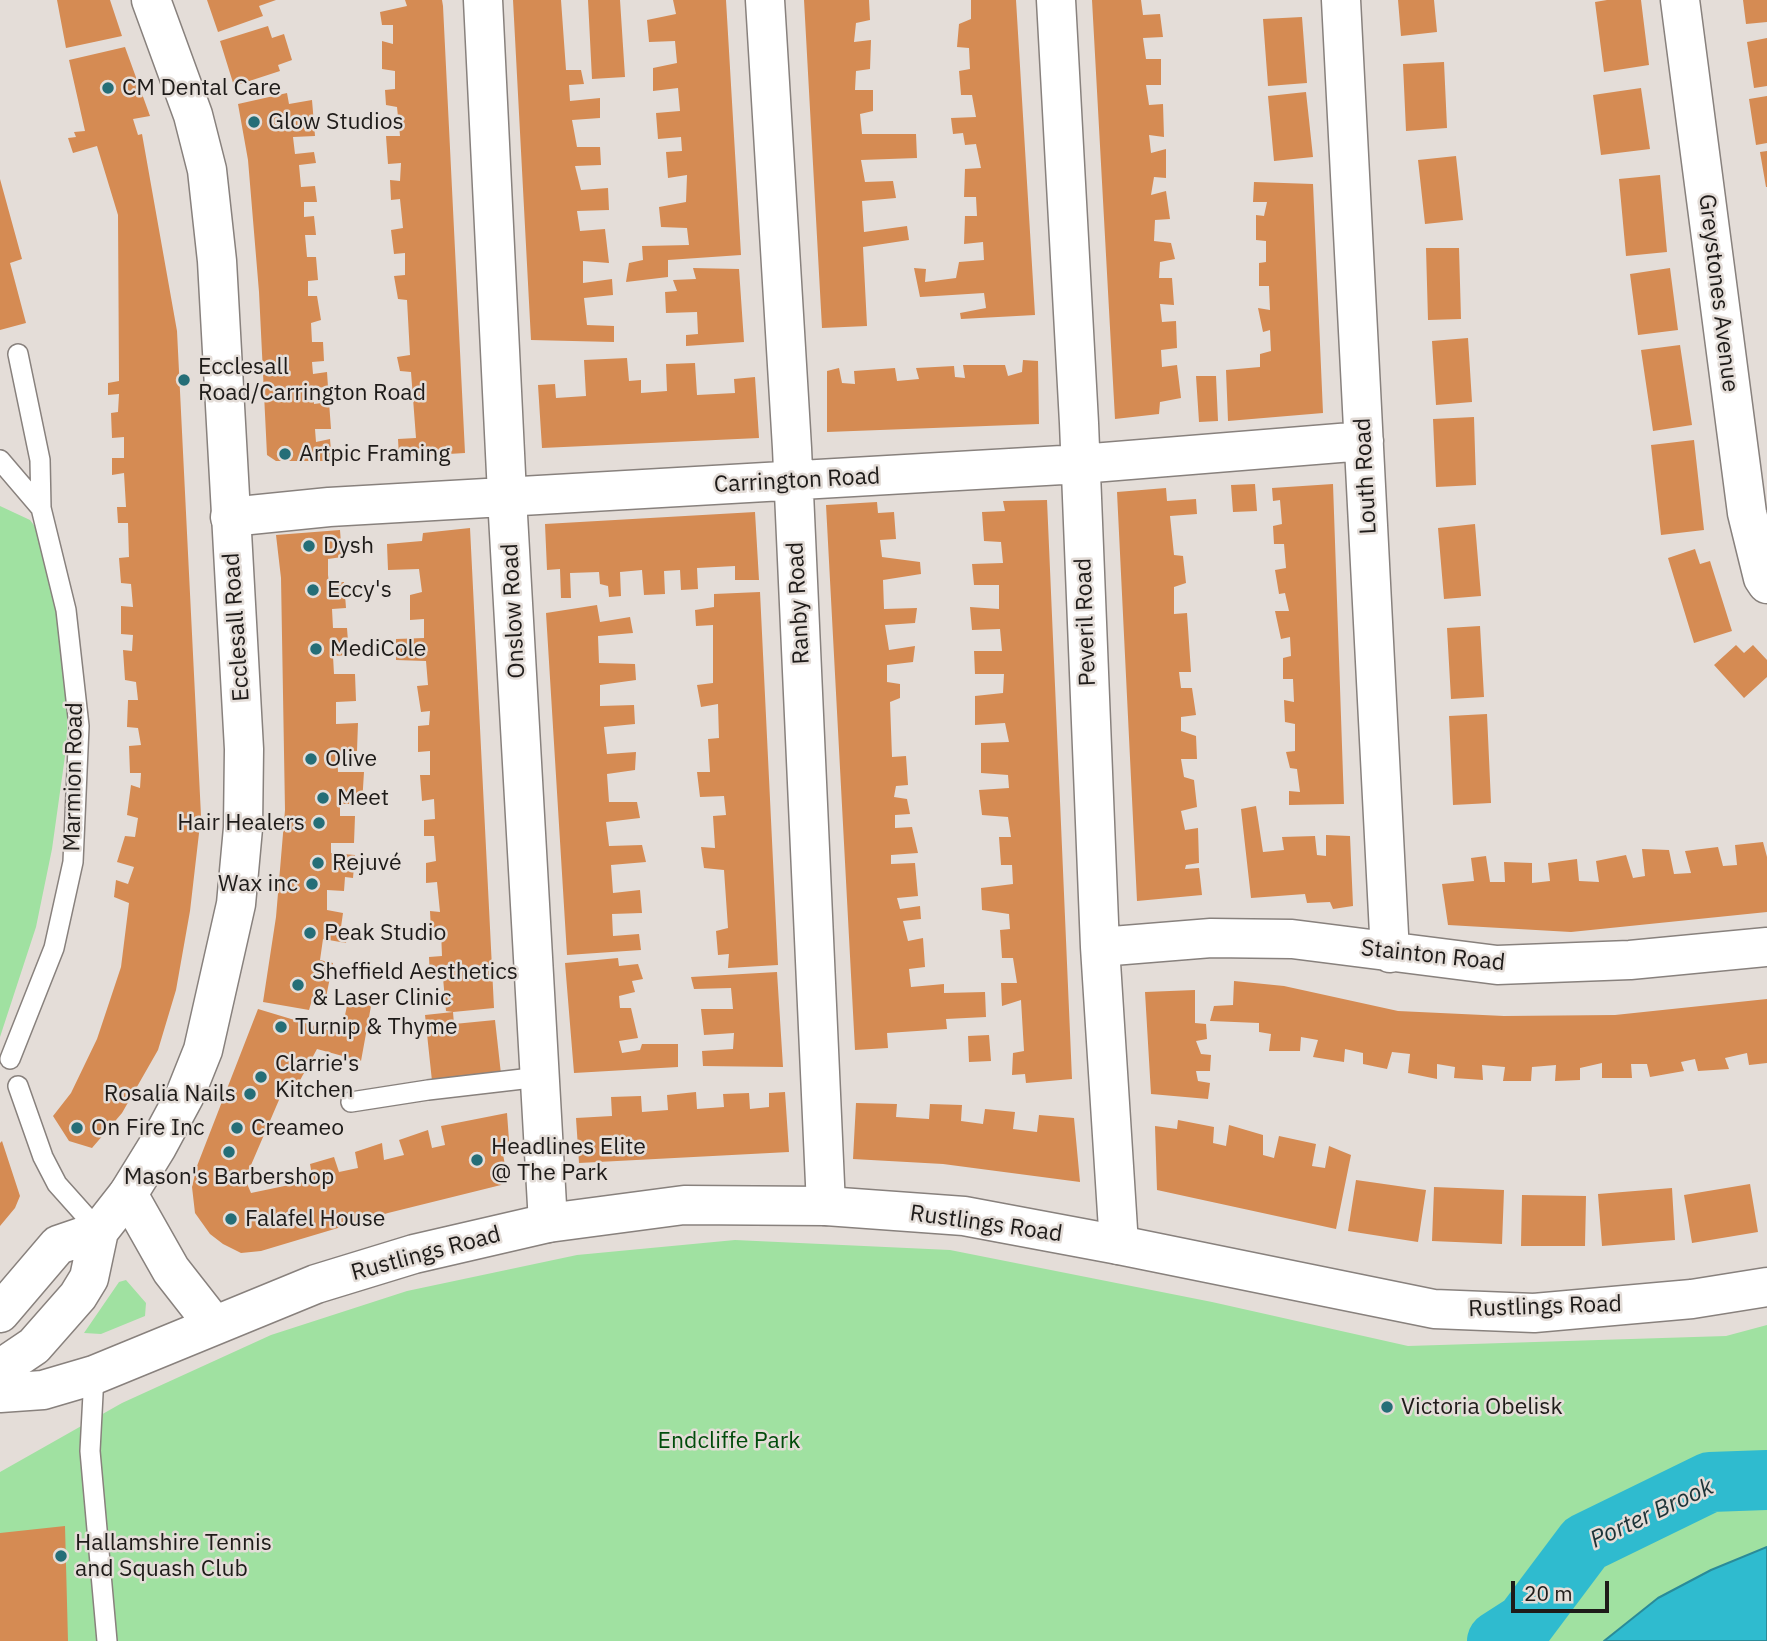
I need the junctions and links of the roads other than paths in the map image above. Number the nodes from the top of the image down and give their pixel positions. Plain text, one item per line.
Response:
1 (151, 0) edge
2 (483, 0) edge
3 (765, 0) edge
4 (1056, 0) edge
5 (1340, 0) edge
6 (1680, 0) edge
7 (18, 354) dead end
8 (1364, 441) junction
9 (0, 460) edge
10 (1080, 464) junction
11 (793, 481) junction
12 (507, 498) junction
13 (41, 508) junction
14 (230, 517) junction
15 (1767, 584) edge
16 (1100, 947) junction
17 (1767, 947) edge
18 (1390, 953) junction
19 (10, 1059) dead end
20 (540, 1077) junction
21 (18, 1086) dead end
22 (351, 1102) dead end
23 (128, 1194) junction
24 (827, 1206) junction
25 (548, 1223) junction
26 (99, 1231) junction
27 (1119, 1245) junction
28 (1767, 1287) edge
29 (0, 1313) edge
30 (215, 1325) junction
31 (0, 1369) edge
32 (94, 1375) junction
33 (0, 1393) edge
34 (107, 1641) edge

1 - 14 street, Ecclesall Road
2 - 12 street, Onslow Road
3 - 11 street, Ranby Road
4 - 10 street, Peveril Road
5 - 8 street, Louth Road
6 - 15 street, Greystones Avenue
7 - 13 lane
8 - 10 street, Carrington Road
8 - 18 street, Louth Road
9 - 13 lane, Marmion Road
10 - 11 street, Carrington Road
10 - 16 street, Peveril Road
11 - 12 street, Carrington Road
11 - 24 street, Ranby Road
12 - 14 street, Carrington Road
12 - 20 street, Onslow Road
13 - 19 lane, Marmion Road
14 - 23 street, Ecclesall Road
16 - 18 street, Stainton Road
16 - 27 street, Peveril Road
17 - 18 street, Stainton Road
20 - 22 lane
20 - 25 street, Onslow Road
21 - 26 lane
23 - 26 street, Ecclesall Road
23 - 30 street
24 - 25 street, Rustlings Road
24 - 27 street, Rustlings Road
25 - 30 street, Rustlings Road
26 - 29 street
26 - 31 street, Ecclesall Road
27 - 28 street, Rustlings Road
30 - 32 street, Rustlings Road
32 - 33 street, Rustlings Road
32 - 34 lane

